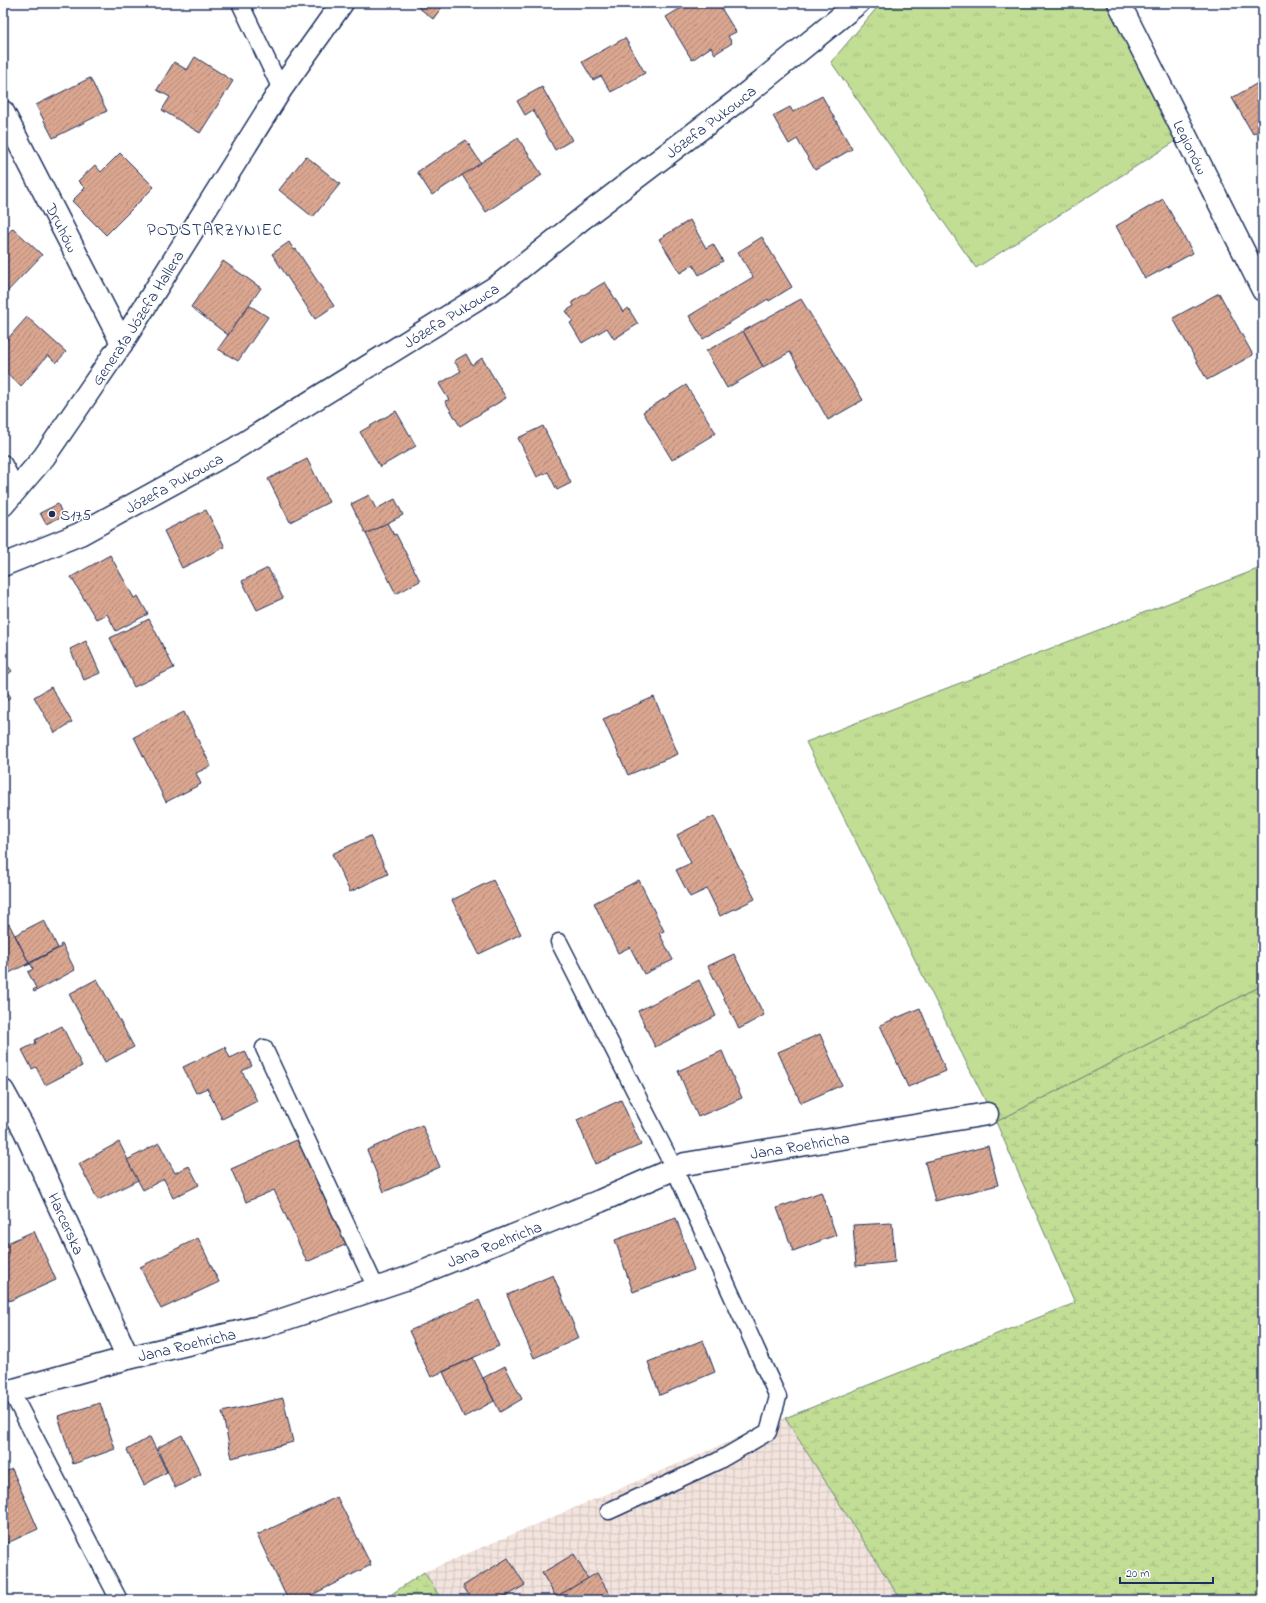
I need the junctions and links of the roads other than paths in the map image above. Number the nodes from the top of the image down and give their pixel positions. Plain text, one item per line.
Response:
1 (240, 3) edge
2 (342, 3) edge
3 (858, 3) edge
4 (1120, 3) edge
5 (281, 89) junction
6 (3, 112) edge
7 (1263, 290) edge
8 (122, 343) junction
9 (3, 463) edge
10 (10, 496) edge
11 (3, 565) edge
12 (559, 942) dead end
13 (264, 1048) dead end
14 (3, 1091) edge
15 (987, 1114) dead end
16 (674, 1168) junction
17 (376, 1288) junction
18 (128, 1358) junction
19 (7, 1392) edge
20 (609, 1511) dead end
21 (119, 1600) edge

1 - 5 lane
2 - 5 street, Generała Józefa Hallera
3 - 11 street, Józefa Pukowca
4 - 7 street, Legionów
5 - 8 street, Generała Józefa Hallera
6 - 8 street, Druhów
8 - 10 street, Generała Józefa Hallera
9 - 10 lane
12 - 16 lane
13 - 17 lane
14 - 18 street, Harcerska
15 - 16 street, Jana Roehricha
16 - 17 street, Jana Roehricha
16 - 20 lane
17 - 18 street, Jana Roehricha
18 - 19 street, Jana Roehricha
19 - 21 lane

